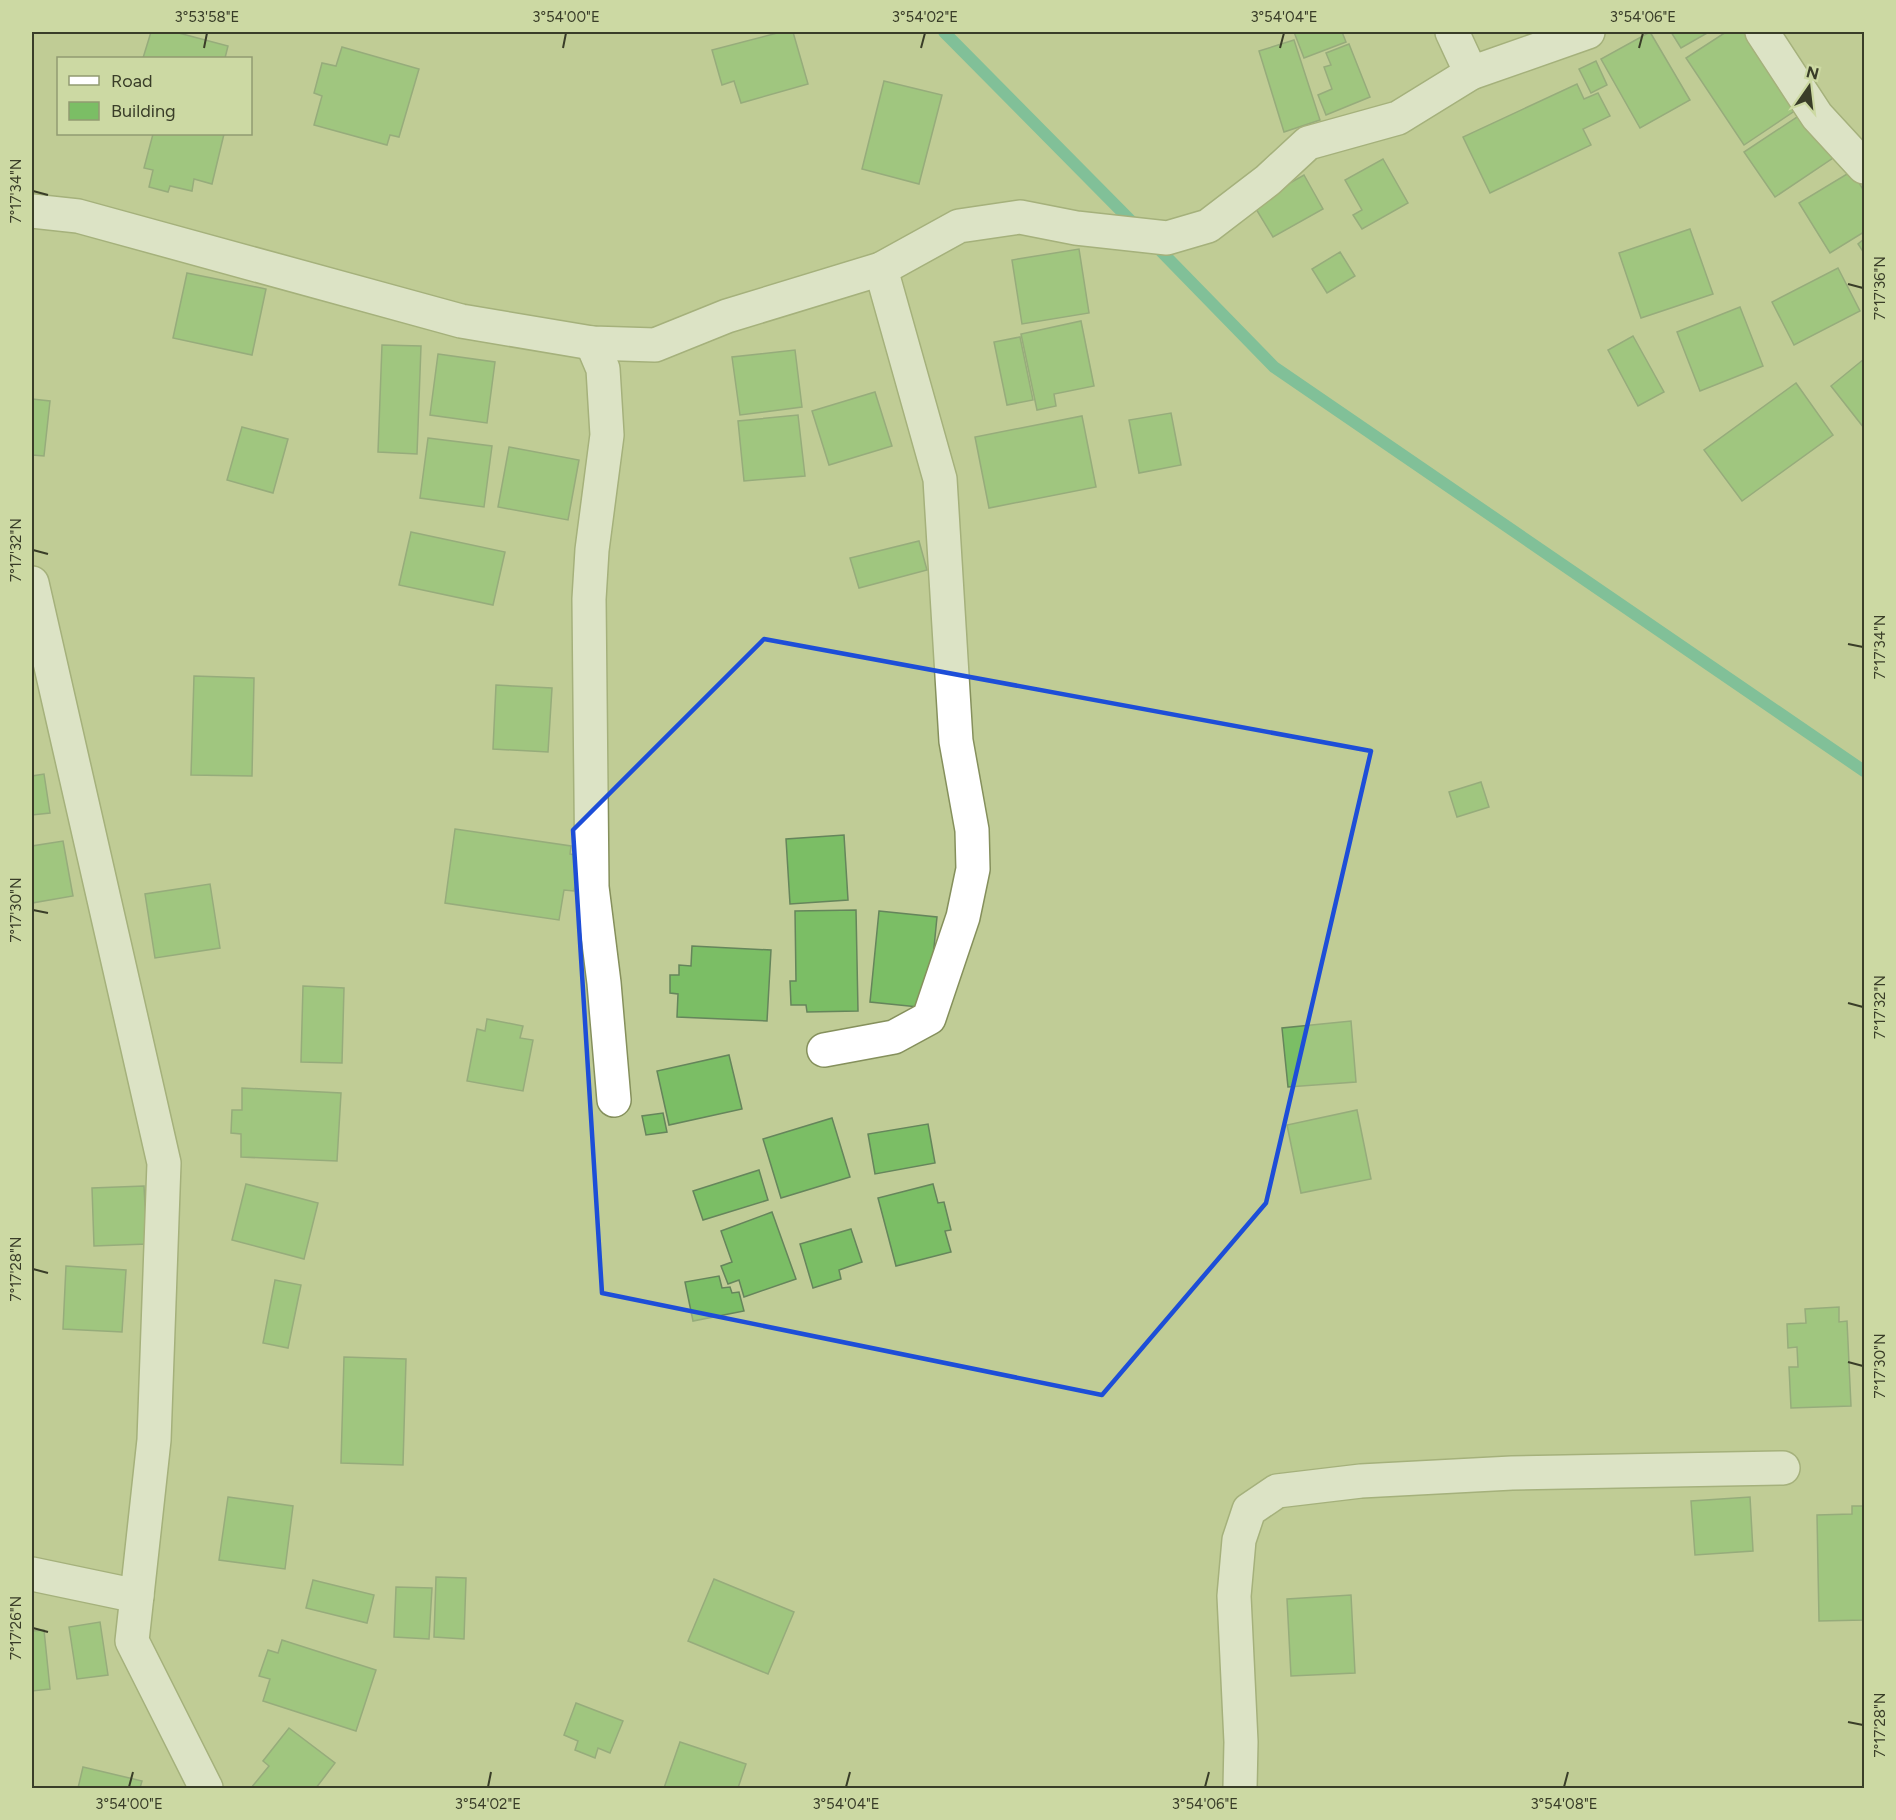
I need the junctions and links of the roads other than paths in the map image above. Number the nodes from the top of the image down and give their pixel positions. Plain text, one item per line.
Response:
1 (1452, 32) edge
2 (1588, 32) edge
3 (1762, 32) edge
4 (1471, 74) junction
5 (1864, 167) edge
6 (32, 211) edge
7 (881, 269) junction
8 (592, 343) junction
9 (32, 583) edge
10 (824, 1050) dead end
11 (614, 1100) dead end
12 (1783, 1468) dead end
13 (32, 1574) edge
14 (136, 1596) junction
15 (206, 1788) edge
16 (1240, 1788) edge

1 - 4 street
2 - 4 street
3 - 5 street
4 - 7 street
6 - 8 street
7 - 8 street
7 - 10 street
8 - 11 street
9 - 14 street
12 - 16 street
13 - 14 street
14 - 15 street

